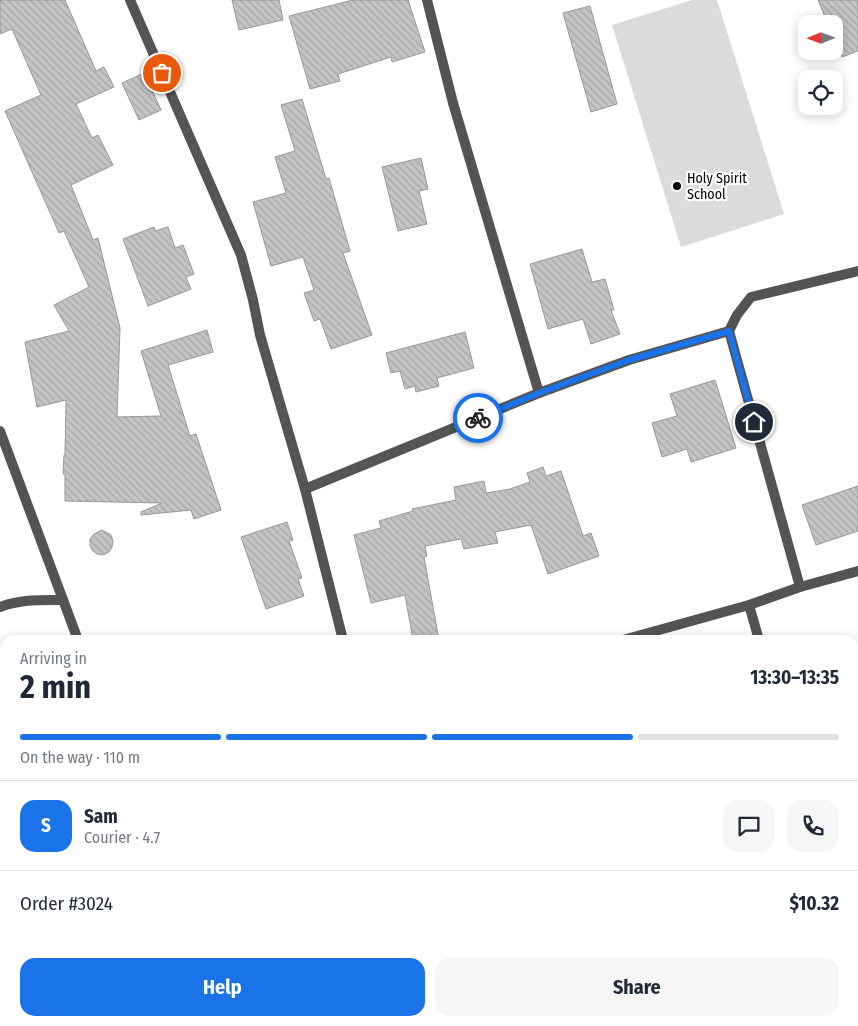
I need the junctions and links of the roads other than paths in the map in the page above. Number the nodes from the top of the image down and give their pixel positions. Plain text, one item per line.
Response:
1 (130, 0) edge
2 (427, 0) edge
3 (858, 271) edge
4 (729, 331) junction
5 (539, 393) junction
6 (0, 431) edge
7 (305, 489) junction
8 (858, 571) edge
9 (800, 587) junction
10 (63, 600) junction
11 (749, 605) junction
12 (0, 606) edge
13 (76, 635) edge
14 (342, 635) edge
15 (641, 635) edge
16 (758, 635) edge

1 - 7 street
2 - 5 street
3 - 4 street
4 - 5 street
4 - 9 street
5 - 7 street
6 - 10 street
7 - 14 street
8 - 9 street
9 - 11 street
10 - 12 street
10 - 13 street
11 - 15 street
11 - 16 street

